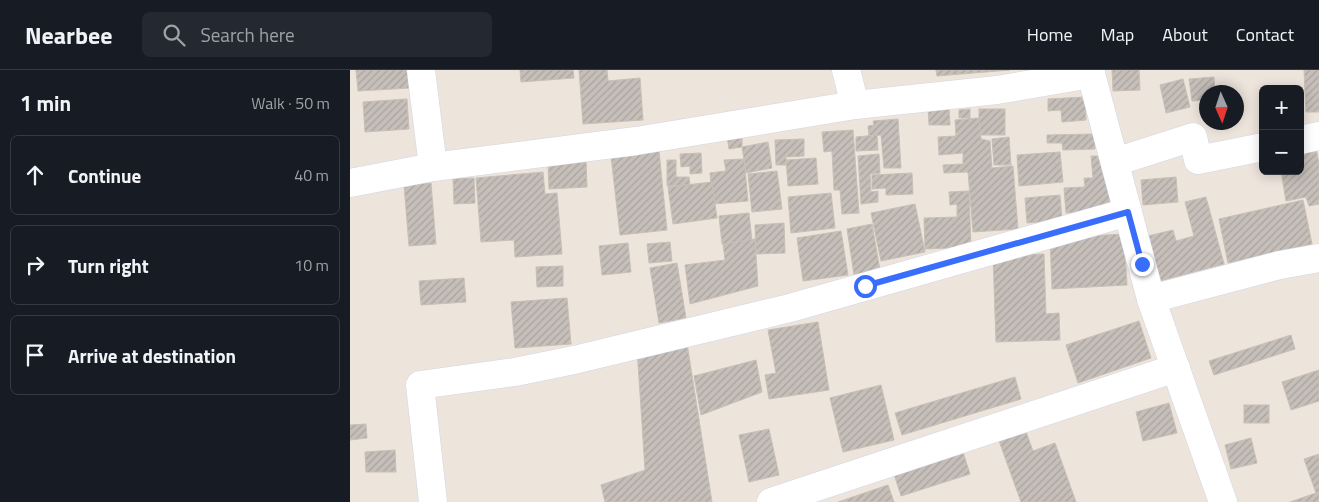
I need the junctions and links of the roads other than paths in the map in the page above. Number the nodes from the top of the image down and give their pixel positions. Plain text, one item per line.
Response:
1 (421, 70) edge
2 (846, 70) edge
3 (1090, 72) edge
4 (855, 105) junction
5 (1319, 136) edge
6 (1304, 139) edge
7 (1259, 148) edge
8 (1115, 162) junction
9 (433, 167) junction
10 (350, 183) edge
11 (1128, 212) junction
12 (1319, 258) edge
13 (1151, 299) junction
14 (1176, 368) junction
15 (433, 502) edge
16 (771, 502) edge
17 (1223, 502) edge

1 - 9 street
2 - 4 street
3 - 4 street
3 - 8 street
4 - 9 street
5 - 6 street
7 - 8 street
8 - 11 street
9 - 10 street
11 - 13 street
11 - 15 street
12 - 13 street
13 - 14 street
14 - 16 street
14 - 17 street

